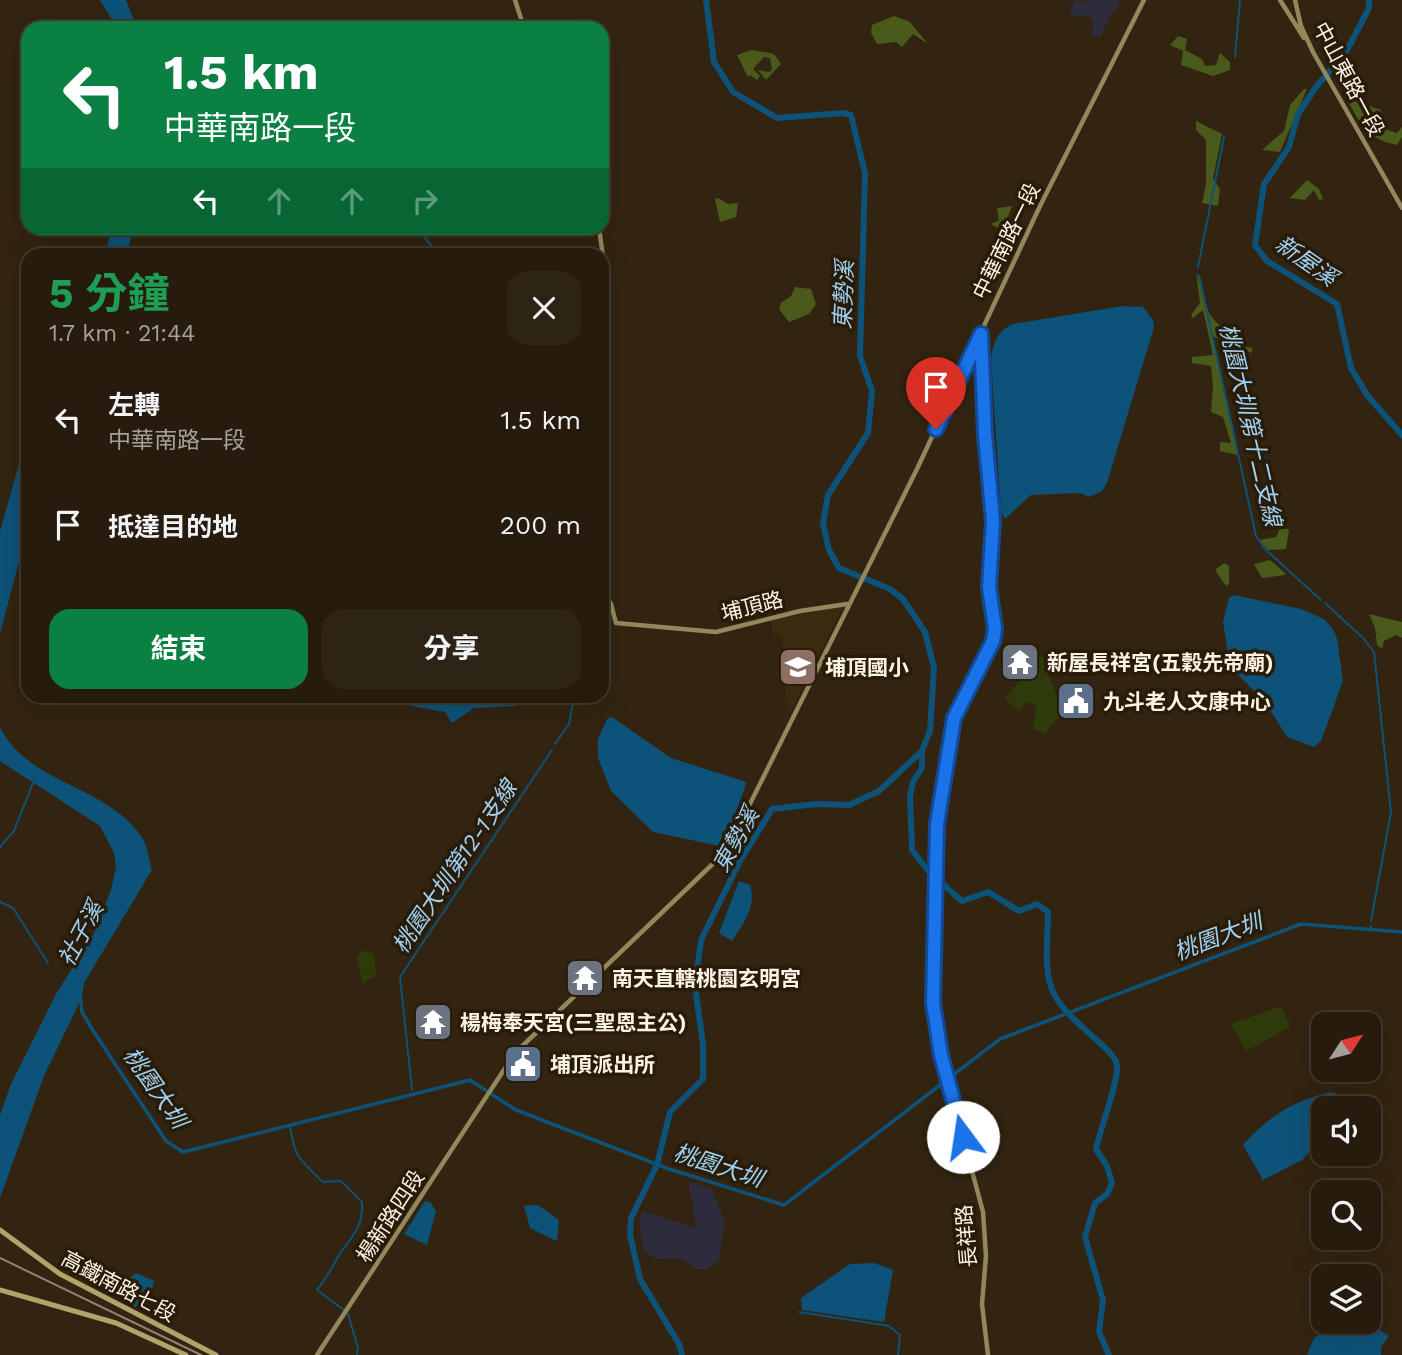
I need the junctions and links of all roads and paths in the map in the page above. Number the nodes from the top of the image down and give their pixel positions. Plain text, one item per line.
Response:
1 (515, 0) edge
2 (1144, 0) edge
3 (1280, 0) edge
4 (1295, 0) edge
5 (522, 21) edge
6 (1313, 52) junction
7 (1402, 208) edge
8 (981, 334) junction
9 (609, 601) edge
10 (847, 604) junction
11 (0, 1230) edge
12 (0, 1290) edge
13 (186, 1355) edge
14 (216, 1355) edge
15 (317, 1355) edge
16 (988, 1355) edge

1 - 5 main road
2 - 8 main road, 中華南路一段
3 - 6 main road
4 - 6 main road, 中山東路一段
6 - 7 main road, 中山東路一段
8 - 10 main road, 中華南路一段
8 - 16 main road, 長祥路
9 - 10 main road, 埔頂路
10 - 15 main road, 楊新路四段
11 - 14 main road, 高鐵南路七段
12 - 13 main road, 高鐵南路七段

